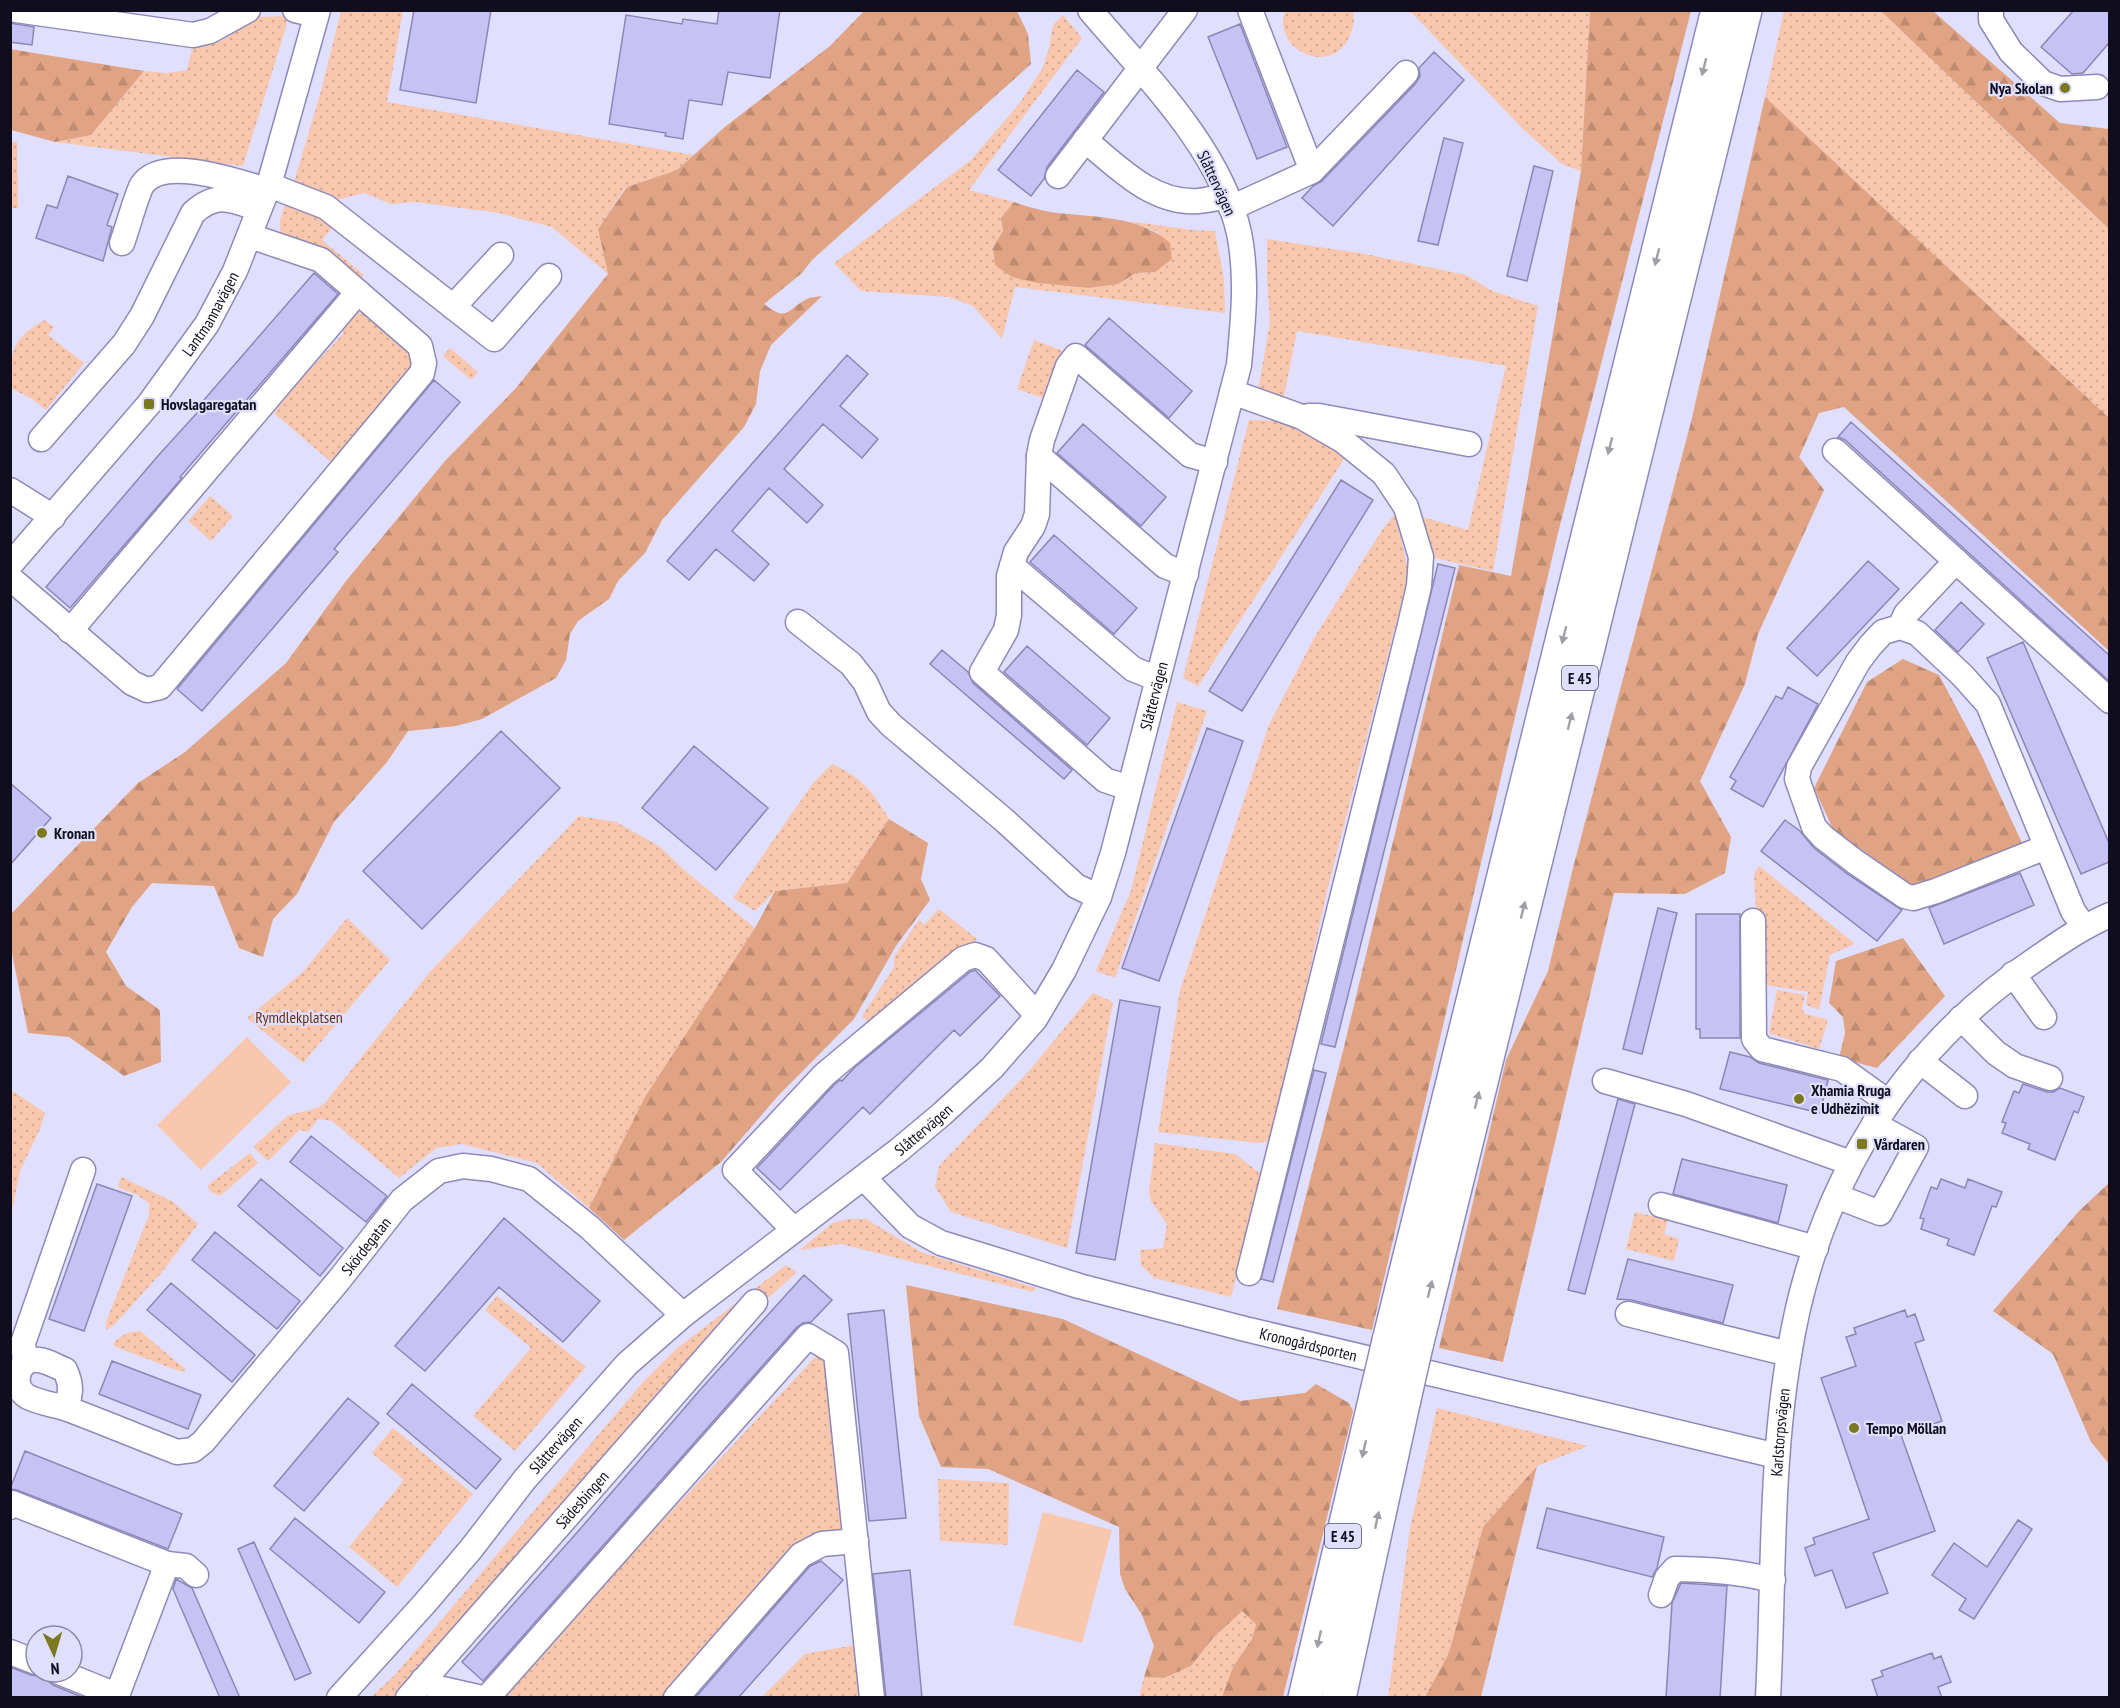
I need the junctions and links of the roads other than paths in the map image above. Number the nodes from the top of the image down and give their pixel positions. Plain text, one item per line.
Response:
1 (16, 10) edge
2 (248, 10) edge
3 (1090, 10) edge
4 (1185, 10) edge
5 (1250, 10) edge
6 (1718, 10) edge
7 (1745, 10) edge
8 (1991, 10) edge
9 (310, 12) edge
10 (1140, 69) junction
11 (1406, 73) dead end
12 (2097, 87) dead end
13 (1085, 140) junction
14 (1312, 171) junction
15 (1058, 176) dead end
16 (265, 195) junction
17 (1228, 202) junction
18 (250, 236) junction
19 (122, 243) dead end
20 (501, 255) dead end
21 (549, 276) dead end
22 (358, 292) junction
23 (453, 307) junction
24 (1232, 393) junction
25 (1302, 417) junction
26 (41, 439) dead end
27 (1469, 444) dead end
28 (1835, 451) dead end
29 (1039, 456) junction
30 (1215, 462) junction
31 (10, 490) edge
32 (53, 518) junction
33 (1956, 561) junction
34 (10, 565) edge
35 (1012, 566) junction
36 (1186, 574) junction
37 (10, 578) edge
38 (798, 622) dead end
39 (1900, 627) junction
40 (70, 631) junction
41 (1158, 679) junction
42 (2109, 701) edge
43 (1129, 788) junction
44 (2046, 847) junction
45 (1099, 897) junction
46 (2109, 915) edge
47 (1753, 921) dead end
48 (2084, 927) junction
49 (2013, 974) junction
50 (1037, 1015) junction
51 (2044, 1017) dead end
52 (1961, 1018) junction
53 (1920, 1061) junction
54 (2050, 1078) dead end
55 (1605, 1081) dead end
56 (1965, 1096) dead end
57 (1888, 1102) junction
58 (1874, 1124) junction
59 (1851, 1163) junction
60 (83, 1170) dead end
61 (864, 1178) junction
62 (1836, 1196) junction
63 (1661, 1204) dead end
64 (794, 1230) junction
65 (1815, 1248) junction
66 (1249, 1273) dead end
67 (755, 1302) dead end
68 (1628, 1314) dead end
69 (683, 1315) junction
70 (1403, 1344) junction
71 (1789, 1354) junction
72 (25, 1362) junction
73 (1390, 1396) junction
74 (66, 1408) junction
75 (1777, 1456) junction
76 (10, 1507) edge
77 (856, 1541) junction
78 (167, 1564) junction
79 (196, 1575) dead end
80 (1773, 1580) junction
81 (1661, 1595) dead end
82 (84, 1683) edge
83 (416, 1689) edge
84 (116, 1696) edge
85 (339, 1698) edge
86 (482, 1698) edge
87 (487, 1698) edge
88 (676, 1698) edge
89 (872, 1698) edge
90 (1305, 1698) edge
91 (1339, 1698) edge
92 (1768, 1698) edge

1 - 2 street
3 - 10 street, Slåttervägen
4 - 10 street
5 - 14 street
6 -> 70 highway, E 45
70 -> 7 highway, E 45
8 - 12 street
9 - 16 street, Lantmannavägen
10 - 13 street
10 - 17 street, Slåttervägen
11 - 14 street
13 - 15 street
13 - 17 street
14 - 17 street
16 - 18 street, Lantmannavägen
16 - 19 street
16 - 23 street
16 - 26 street
17 - 24 street, Slåttervägen
18 - 22 street
18 - 32 street, Lantmannavägen
20 - 23 street
21 - 23 street
22 - 40 street
22 - 40 street
24 - 25 street
24 - 30 street, Slåttervägen
25 - 27 street
25 - 66 street
28 - 33 street
29 - 30 street
29 - 35 street
29 - 36 street
30 - 36 street, Slåttervägen
31 - 32 street
32 - 34 street, Lantmannavägen
33 - 39 street
33 - 42 street
35 - 41 street
35 - 43 street
36 - 41 street, Slåttervägen
37 - 40 street
38 - 45 street
39 - 44 street
39 - 44 street
41 - 43 street, Slåttervägen
43 - 45 street, Slåttervägen
44 - 48 street
45 - 50 street, Slåttervägen
46 - 48 street, Karlstorpsvägen
47 - 57 street
48 - 49 street, Karlstorpsvägen
49 - 51 street
49 - 52 street, Karlstorpsvägen
50 - 61 street, Slåttervägen
50 - 64 street
52 - 53 street, Karlstorpsvägen
52 - 54 street
53 - 56 street
53 - 57 street, Karlstorpsvägen
55 - 59 street
57 - 58 street, Karlstorpsvägen
58 - 59 street, Karlstorpsvägen
58 - 62 street
59 - 62 street, Karlstorpsvägen
60 - 72 street, Skördegatan
61 - 64 street, Slåttervägen
61 - 75 street, Kronogårdsporten
62 - 65 street, Karlstorpsvägen
63 - 65 street
64 - 69 street, Slåttervägen
65 - 71 street, Karlstorpsvägen
67 - 83 street, Sädesbingen
68 - 71 street
69 - 74 street, Skördegatan
69 - 85 street, Slåttervägen
70 - 73 highway, E 45, bridge
71 - 75 street, Karlstorpsvägen
72 - 74 street, Skördegatan
72 - 74 street
73 -> 90 highway, E 45
91 -> 73 highway, E 45
75 - 80 street, Karlstorpsvägen
76 - 78 street
77 - 87 street
77 - 88 street
77 - 89 street
78 - 79 street
78 - 84 street
80 - 81 street
80 - 92 street, Karlstorpsvägen
82 - 84 street
83 - 86 street

